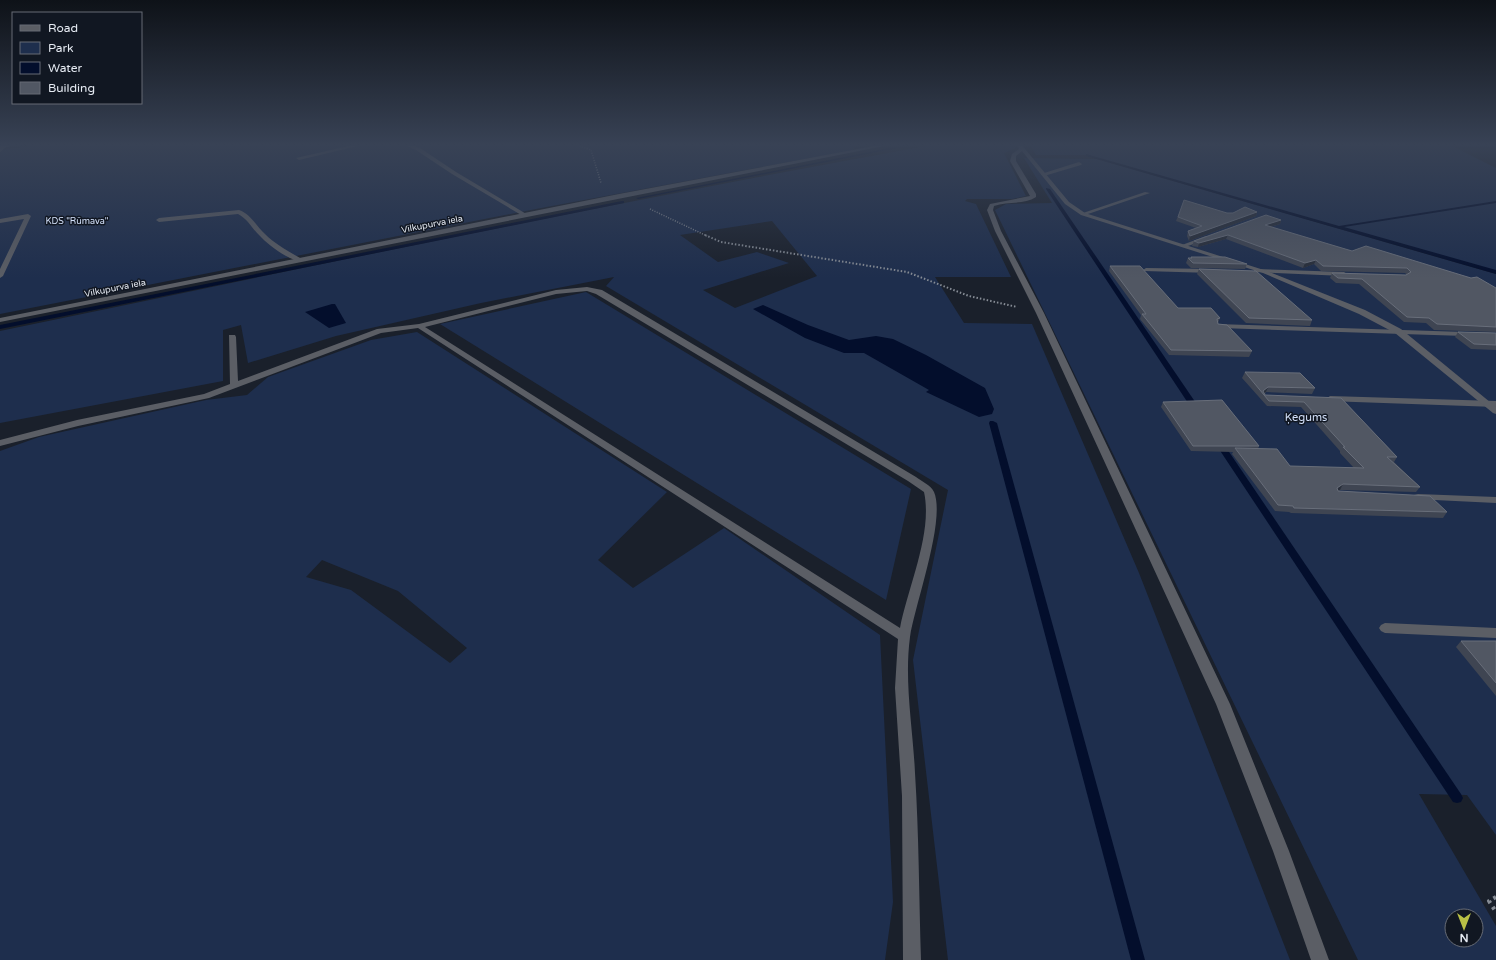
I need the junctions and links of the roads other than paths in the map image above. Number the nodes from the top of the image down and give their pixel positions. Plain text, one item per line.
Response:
1 (481, 189) edge
2 (657, 189) edge
3 (1030, 189) edge
4 (1056, 189) edge
5 (1147, 193) dead end
6 (1084, 214) junction
7 (525, 215) junction
8 (159, 220) dead end
9 (0, 221) edge
10 (1213, 235) edge
11 (1185, 245) junction
12 (300, 260) junction
13 (1146, 270) edge
14 (1217, 271) edge
15 (1233, 271) edge
16 (1265, 272) junction
17 (1350, 274) edge
18 (0, 276) edge
19 (0, 320) edge
20 (419, 326) junction
21 (1220, 326) edge
22 (1398, 331) junction
23 (1496, 335) edge
24 (232, 338) dead end
25 (234, 386) junction
26 (1322, 399) edge
27 (1492, 404) edge
28 (1496, 411) edge
29 (0, 443) edge
30 (1410, 496) edge
31 (1496, 500) edge
32 (1385, 628) dead end
33 (1496, 633) edge
34 (904, 637) junction
35 (912, 960) edge
36 (1320, 960) edge

1 - 7 street
2 - 7 street, Vilkupurva iela
3 - 36 street
4 - 6 street
5 - 6 street
6 - 11 street
7 - 12 street, Vilkupurva iela
8 - 12 street
9 - 18 street
10 - 11 street
11 - 16 street
12 - 19 street, Vilkupurva iela
13 - 14 street
15 - 16 street
16 - 17 street
16 - 22 street
20 - 25 street
20 - 34 street
20 - 34 street
21 - 22 street
22 - 23 street
22 - 27 street
24 - 25 street
25 - 29 street
26 - 27 street
27 - 28 street
30 - 31 street
32 - 33 street
34 - 35 street

